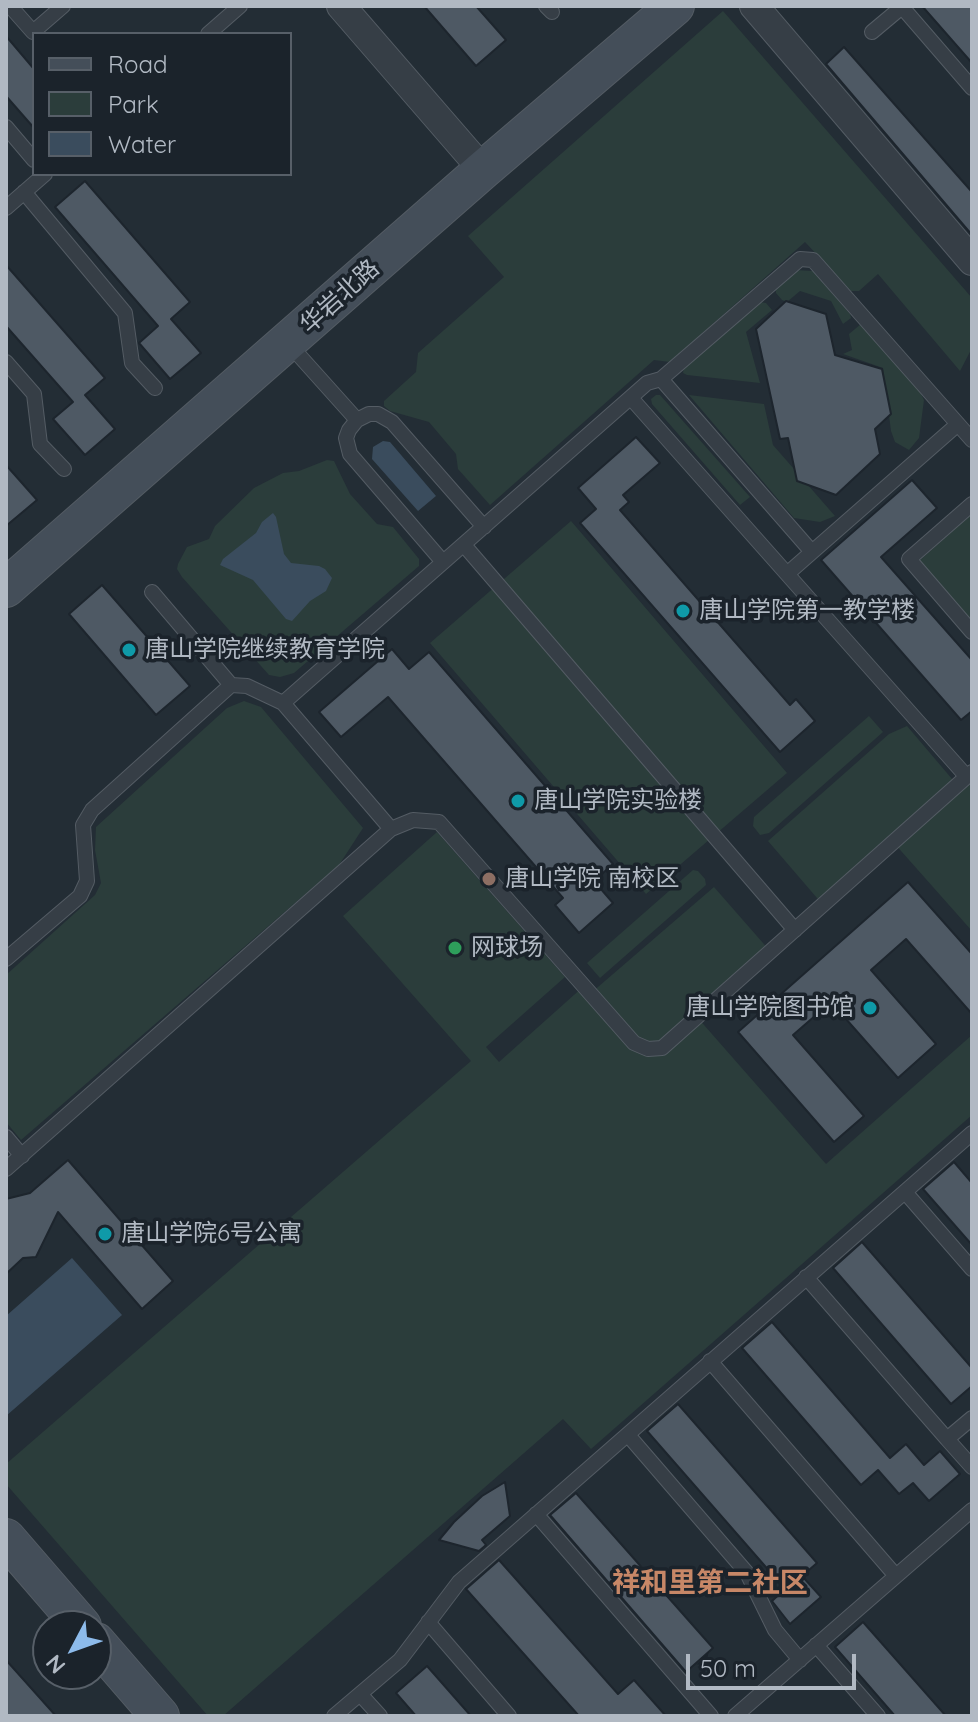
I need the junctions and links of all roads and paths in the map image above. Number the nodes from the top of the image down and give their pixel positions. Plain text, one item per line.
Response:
1 (10, 6) edge
2 (63, 6) edge
3 (240, 6) edge
4 (341, 6) edge
5 (675, 6) edge
6 (754, 6) edge
7 (902, 6) edge
8 (33, 32) edge
9 (35, 32) edge
10 (210, 32) edge
11 (872, 32) dead end
12 (972, 88) edge
13 (6, 127) edge
14 (32, 158) edge
15 (483, 170) junction
16 (43, 176) edge
17 (24, 192) junction
18 (6, 208) edge
19 (972, 261) edge
20 (288, 343) junction
21 (6, 362) edge
22 (661, 379) junction
23 (155, 388) dead end
24 (631, 398) junction
25 (357, 420) junction
26 (958, 424) junction
27 (972, 440) edge
28 (64, 469) dead end
29 (972, 504) edge
30 (484, 527) junction
31 (464, 545) junction
32 (812, 552) junction
33 (443, 562) junction
34 (787, 574) junction
35 (6, 588) edge
36 (152, 592) dead end
37 (972, 632) edge
38 (231, 685) junction
39 (283, 703) junction
40 (969, 775) edge
41 (391, 829) junction
42 (795, 930) junction
43 (6, 959) edge
44 (972, 1133) edge
45 (6, 1137) edge
46 (22, 1156) junction
47 (6, 1169) edge
48 (905, 1192) junction
49 (972, 1269) edge
50 (806, 1277) junction
51 (710, 1361) junction
52 (972, 1418) edge
53 (628, 1435) junction
54 (947, 1439) junction
55 (972, 1467) edge
56 (972, 1510) edge
57 (536, 1514) junction
58 (6, 1538) edge
59 (896, 1576) junction
60 (68, 1610) edge
61 (428, 1622) junction
62 (816, 1645) junction
63 (112, 1660) edge
64 (800, 1660) junction
65 (360, 1694) junction
66 (160, 1716) edge
67 (334, 1716) edge
68 (380, 1716) edge
69 (509, 1716) edge
70 (711, 1716) edge
71 (735, 1716) edge
72 (878, 1716) edge

1 - 8 lane
2 - 9 lane
3 - 10 lane
4 - 15 street
5 - 15 street, 华岩北路
6 - 19 street
7 - 11 lane
7 - 12 lane
13 - 14 lane
15 - 20 street, 华岩北路
16 - 17 lane
17 - 18 lane
17 - 23 lane
20 - 25 lane
20 - 35 street, 华岩北路
21 - 28 lane
22 - 24 lane
22 - 26 lane
22 - 32 lane
24 - 30 lane
24 - 34 lane
25 - 30 lane
25 - 33 lane
26 - 27 lane
26 - 32 lane
29 - 37 lane
30 - 31 lane
31 - 33 lane
31 - 42 lane
32 - 34 lane
33 - 39 lane
34 - 40 lane
36 - 38 lane
38 - 39 lane
38 - 43 lane
39 - 41 lane
40 - 42 lane
41 - 42 lane
41 - 46 lane
44 - 48 lane
45 - 46 lane
46 - 47 lane
48 - 49 lane
48 - 50 lane
50 - 51 lane
50 - 54 lane
51 - 53 lane
51 - 59 lane
52 - 54 lane
53 - 57 lane
53 - 64 lane
54 - 55 lane
56 - 59 lane
57 - 61 lane
57 - 70 lane
58 - 60 street
59 - 62 lane
61 - 65 lane
61 - 69 lane
62 - 64 lane
62 - 72 lane
63 - 66 street
64 - 71 lane
65 - 67 lane
65 - 68 lane

